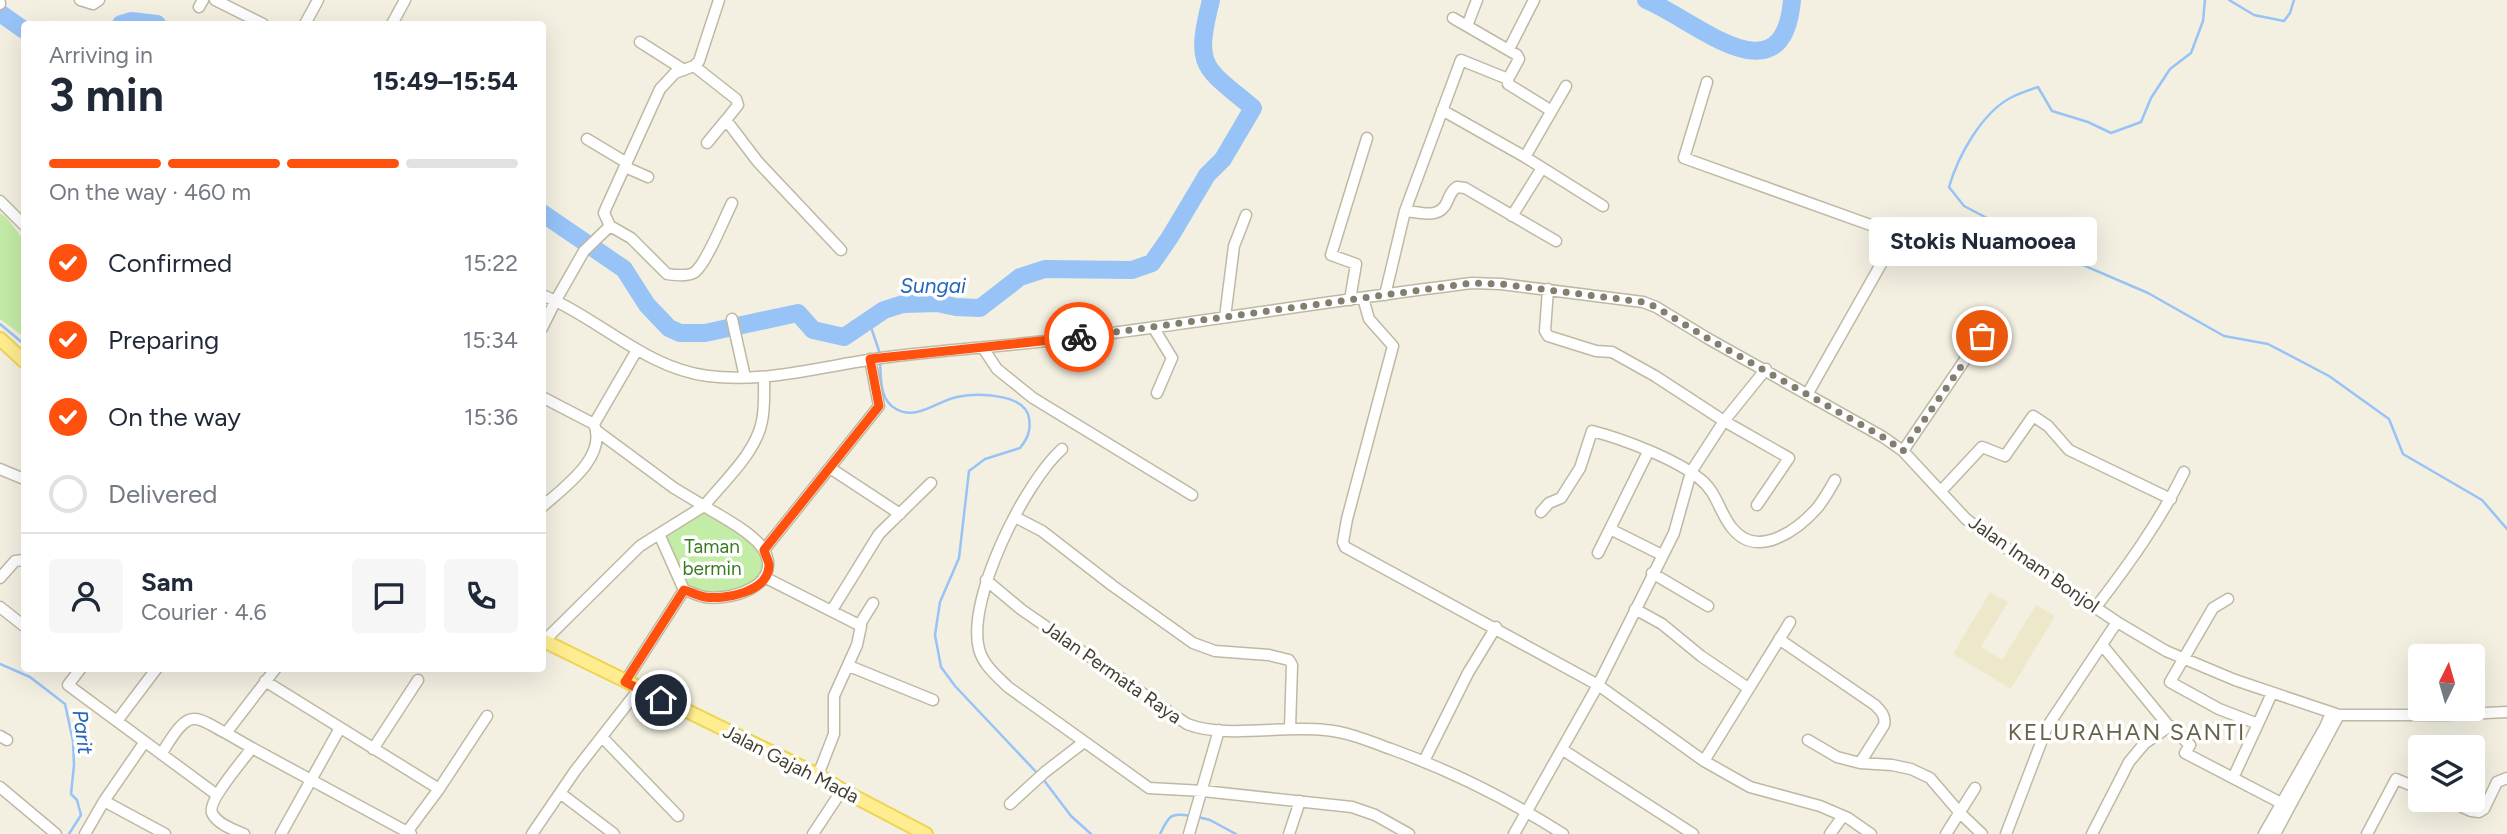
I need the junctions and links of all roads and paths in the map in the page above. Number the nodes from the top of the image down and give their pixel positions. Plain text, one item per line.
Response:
1 (80, 0) edge
2 (99, 0) edge
3 (215, 0) edge
4 (318, 0) edge
5 (405, 0) edge
6 (719, 0) edge
7 (1478, 0) edge
8 (1534, 0) edge
9 (1453, 19) dead end
10 (257, 21) edge
11 (307, 21) edge
12 (394, 21) edge
13 (1467, 26) junction
14 (640, 42) dead end
15 (1509, 50) junction
16 (689, 68) junction
17 (1508, 79) junction
18 (1707, 82) dead end
19 (1566, 86) dead end
20 (1442, 110) junction
21 (1550, 110) junction
22 (726, 120) junction
23 (1367, 138) dead end
24 (587, 139) dead end
25 (707, 142) dead end
26 (1525, 157) junction
27 (626, 165) junction
28 (1542, 168) junction
29 (648, 177) dead end
30 (0, 201) edge
31 (732, 203) dead end
32 (1603, 206) dead end
33 (1405, 211) junction
34 (1246, 215) dead end
35 (1512, 216) junction
36 (21, 222) edge
37 (610, 226) junction
38 (1556, 241) dead end
39 (841, 250) dead end
40 (1548, 289) junction
41 (1385, 295) junction
42 (546, 296) edge
43 (1363, 298) junction
44 (556, 300) junction
45 (1350, 300) junction
46 (1225, 317) junction
47 (732, 319) dead end
48 (546, 320) edge
49 (1153, 327) junction
50 (1982, 336) dead end
51 (0, 339) edge
52 (984, 348) junction
53 (637, 350) junction
54 (21, 357) edge
55 (878, 358) junction
56 (1766, 369) junction
57 (745, 377) junction
58 (764, 377) junction
59 (1157, 393) dead end
60 (1808, 393) junction
61 (546, 399) edge
62 (1724, 421) junction
63 (596, 428) junction
64 (1062, 449) dead end
65 (1903, 451) junction
66 (1648, 452) junction
67 (830, 468) junction
68 (0, 469) edge
69 (1691, 472) junction
70 (2184, 472) dead end
71 (21, 478) edge
72 (1835, 480) dead end
73 (932, 483) dead end
74 (1941, 491) junction
75 (1192, 495) dead end
76 (2171, 499) junction
77 (546, 503) edge
78 (1757, 505) dead end
79 (704, 506) junction
80 (1541, 512) dead end
81 (900, 514) junction
82 (1015, 517) junction
83 (1610, 529) junction
84 (659, 534) junction
85 (764, 550) junction
86 (1598, 552) dead end
87 (1662, 555) junction
88 (21, 560) edge
89 (1653, 573) junction
90 (764, 577) junction
91 (0, 578) edge
92 (986, 580) junction
93 (684, 590) junction
94 (2228, 599) dead end
95 (873, 603) dead end
96 (1708, 606) dead end
97 (0, 607) edge
98 (2096, 607) junction
99 (1635, 609) junction
100 (832, 610) junction
101 (1790, 622) dead end
102 (2117, 622) junction
103 (21, 624) edge
104 (860, 624) junction
105 (1496, 627) junction
106 (546, 637) edge
107 (1779, 639) junction
108 (546, 642) edge
109 (2102, 645) junction
110 (2183, 658) junction
111 (849, 666) junction
112 (79, 672) edge
113 (154, 672) edge
114 (273, 672) edge
115 (418, 680) dead end
116 (265, 681) junction
117 (625, 682) junction
118 (1598, 685) junction
119 (1748, 688) junction
120 (639, 689) junction
121 (2272, 693) junction
122 (933, 700) dead end
123 (2507, 712) edge
124 (2335, 714) junction
125 (486, 716) dead end
126 (117, 721) junction
127 (2258, 724) junction
128 (2170, 726) junction
129 (340, 728) junction
130 (1290, 728) junction
131 (1219, 730) junction
132 (226, 733) junction
133 (602, 737) junction
134 (1808, 740) dead end
135 (1084, 742) junction
136 (144, 743) junction
137 (252, 748) junction
138 (373, 749) junction
139 (1563, 750) junction
140 (161, 754) junction
141 (1424, 761) junction
142 (1704, 761) junction
143 (1860, 763) junction
144 (818, 775) junction
145 (2233, 778) junction
146 (2507, 778) edge
147 (310, 779) junction
148 (2408, 784) edge
149 (0, 787) edge
150 (1975, 788) dead end
151 (439, 789) junction
152 (842, 790) junction
153 (1203, 791) junction
154 (560, 793) junction
155 (217, 795) junction
156 (104, 801) junction
157 (1300, 801) junction
158 (2281, 803) junction
159 (1010, 804) dead end
160 (2485, 807) edge
161 (1528, 811) junction
162 (1960, 813) junction
163 (678, 816) dead end
164 (1843, 816) junction
165 (1191, 829) edge
166 (229, 831) edge
167 (409, 833) edge
168 (56, 834) edge
169 (85, 834) edge
170 (165, 834) edge
171 (244, 834) edge
172 (281, 834) edge
173 (532, 834) edge
174 (614, 834) edge
175 (813, 834) edge
176 (926, 834) edge
177 (1289, 834) edge
178 (1409, 834) edge
179 (1514, 834) edge
180 (1563, 834) edge
181 (1693, 834) edge
182 (1830, 834) edge
183 (1871, 834) edge
184 (1946, 834) edge
185 (1982, 834) edge
186 (2006, 834) edge
187 (2092, 834) edge
188 (2264, 834) edge
189 (2275, 834) edge
190 (2367, 834) edge

1 - 2 street
3 - 10 street
4 - 11 street
5 - 12 street
6 - 16 street
7 - 13 street
8 - 15 street
9 - 13 street
13 - 15 street
14 - 16 street
15 - 17 street
16 - 22 street
16 - 27 street
17 - 20 street
17 - 21 street
18 - 60 street
19 - 21 street
20 - 26 street
20 - 33 street
21 - 26 street
22 - 25 street
22 - 39 street
23 - 45 street
24 - 27 street
26 - 28 street
27 - 29 street
27 - 37 street
28 - 32 street
28 - 35 street
30 - 36 street
31 - 37 street
33 - 35 street
33 - 41 street
34 - 46 street
35 - 38 street
37 - 44 street
40 - 41 street, Jalan Imam Bonjol
40 - 56 street, Jalan Imam Bonjol
40 - 62 street
41 - 43 street, Jalan Imam Bonjol
42 - 44 street, Jalan Imam Bonjol
43 - 45 street, Jalan Imam Bonjol
43 - 105 street
44 - 48 street
44 - 53 street, Jalan Imam Bonjol
45 - 46 street, Jalan Imam Bonjol
46 - 49 street, Jalan Imam Bonjol
47 - 57 street
49 - 52 street, Jalan Imam Bonjol
49 - 59 street
50 - 65 street
51 - 54 main road
52 - 55 street, Jalan Imam Bonjol
52 - 75 street
53 - 57 street, Jalan Imam Bonjol
53 - 63 street
55 - 58 street, Jalan Imam Bonjol
55 - 67 street
56 - 60 street, Jalan Imam Bonjol
56 - 62 street
57 - 58 street, Jalan Imam Bonjol
58 - 79 street
60 - 65 street, Jalan Imam Bonjol
61 - 63 street
62 - 69 street
62 - 78 street
63 - 77 street
63 - 79 street
64 - 82 street
65 - 74 street, Jalan Imam Bonjol
66 - 69 street
66 - 80 street
66 - 83 street
67 - 81 street
67 - 85 street
68 - 71 street
69 - 72 street
69 - 87 street
70 - 76 street
73 - 81 street
74 - 76 street
74 - 98 street, Jalan Imam Bonjol
76 - 98 street
79 - 84 street
79 - 85 street
81 - 100 street
82 - 92 street
82 - 130 street
83 - 86 street
83 - 87 street
84 - 93 street
84 - 106 street
85 - 90 street
87 - 89 street
88 - 91 street
89 - 96 street
89 - 99 street
90 - 93 street
90 - 100 street
92 - 131 street, Jalan Permata Raya
92 - 135 street
93 - 117 street
94 - 110 street
95 - 104 street
97 - 103 street
98 - 102 street, Jalan Imam Bonjol
99 - 118 street
99 - 119 street
100 - 104 street
101 - 107 street
102 - 109 street
102 - 110 street, Jalan Imam Bonjol
104 - 111 street
105 - 118 street
105 - 141 street
107 - 119 street
107 - 143 street
108 - 117 main road, Jalan Gajah Mada
109 - 128 street
109 - 186 street
110 - 121 street, Jalan Imam Bonjol
110 - 127 street
111 - 122 street
111 - 144 street
112 - 126 street
113 - 126 street
114 - 116 street
115 - 138 street
116 - 129 street
116 - 132 street
117 - 120 main road, Jalan Gajah Mada
118 - 139 street
118 - 142 street
119 - 142 street
120 - 133 street
120 - 144 main road, Jalan Gajah Mada
121 - 124 street, Jalan Imam Bonjol
121 - 127 street
123 - 124 street, Jalan Imam Bonjol
124 - 158 street
124 - 189 street
125 - 151 street
126 - 136 street
127 - 145 street
128 - 145 street
128 - 187 street
129 - 138 street
129 - 147 street
130 - 131 street, Jalan Permata Raya
130 - 141 street, Jalan Permata Raya
131 - 153 street
132 - 137 street
132 - 140 street
133 - 154 street
133 - 163 street
134 - 143 street
135 - 153 street
135 - 159 street
136 - 140 street
136 - 156 street
137 - 147 street
137 - 155 street
138 - 151 street
139 - 161 street
139 - 181 street
140 - 155 street
141 - 161 street, Jalan Permata Raya
142 - 164 street
143 - 162 street
144 - 152 main road, Jalan Gajah Mada
145 - 158 street
146 - 160 street
147 - 167 street
147 - 172 street
148 - 190 street
149 - 168 street
150 - 162 street
151 - 167 street
152 - 175 street
152 - 176 main road, Jalan Gajah Mada
153 - 157 street
153 - 165 street
154 - 173 street
154 - 174 street
155 - 166 street
156 - 169 street
156 - 170 street
157 - 177 street
157 - 178 street
158 - 188 street
161 - 179 street
161 - 180 street, Jalan Permata Raya
162 - 184 street
162 - 185 street
164 - 182 street
164 - 183 street
166 - 171 street

